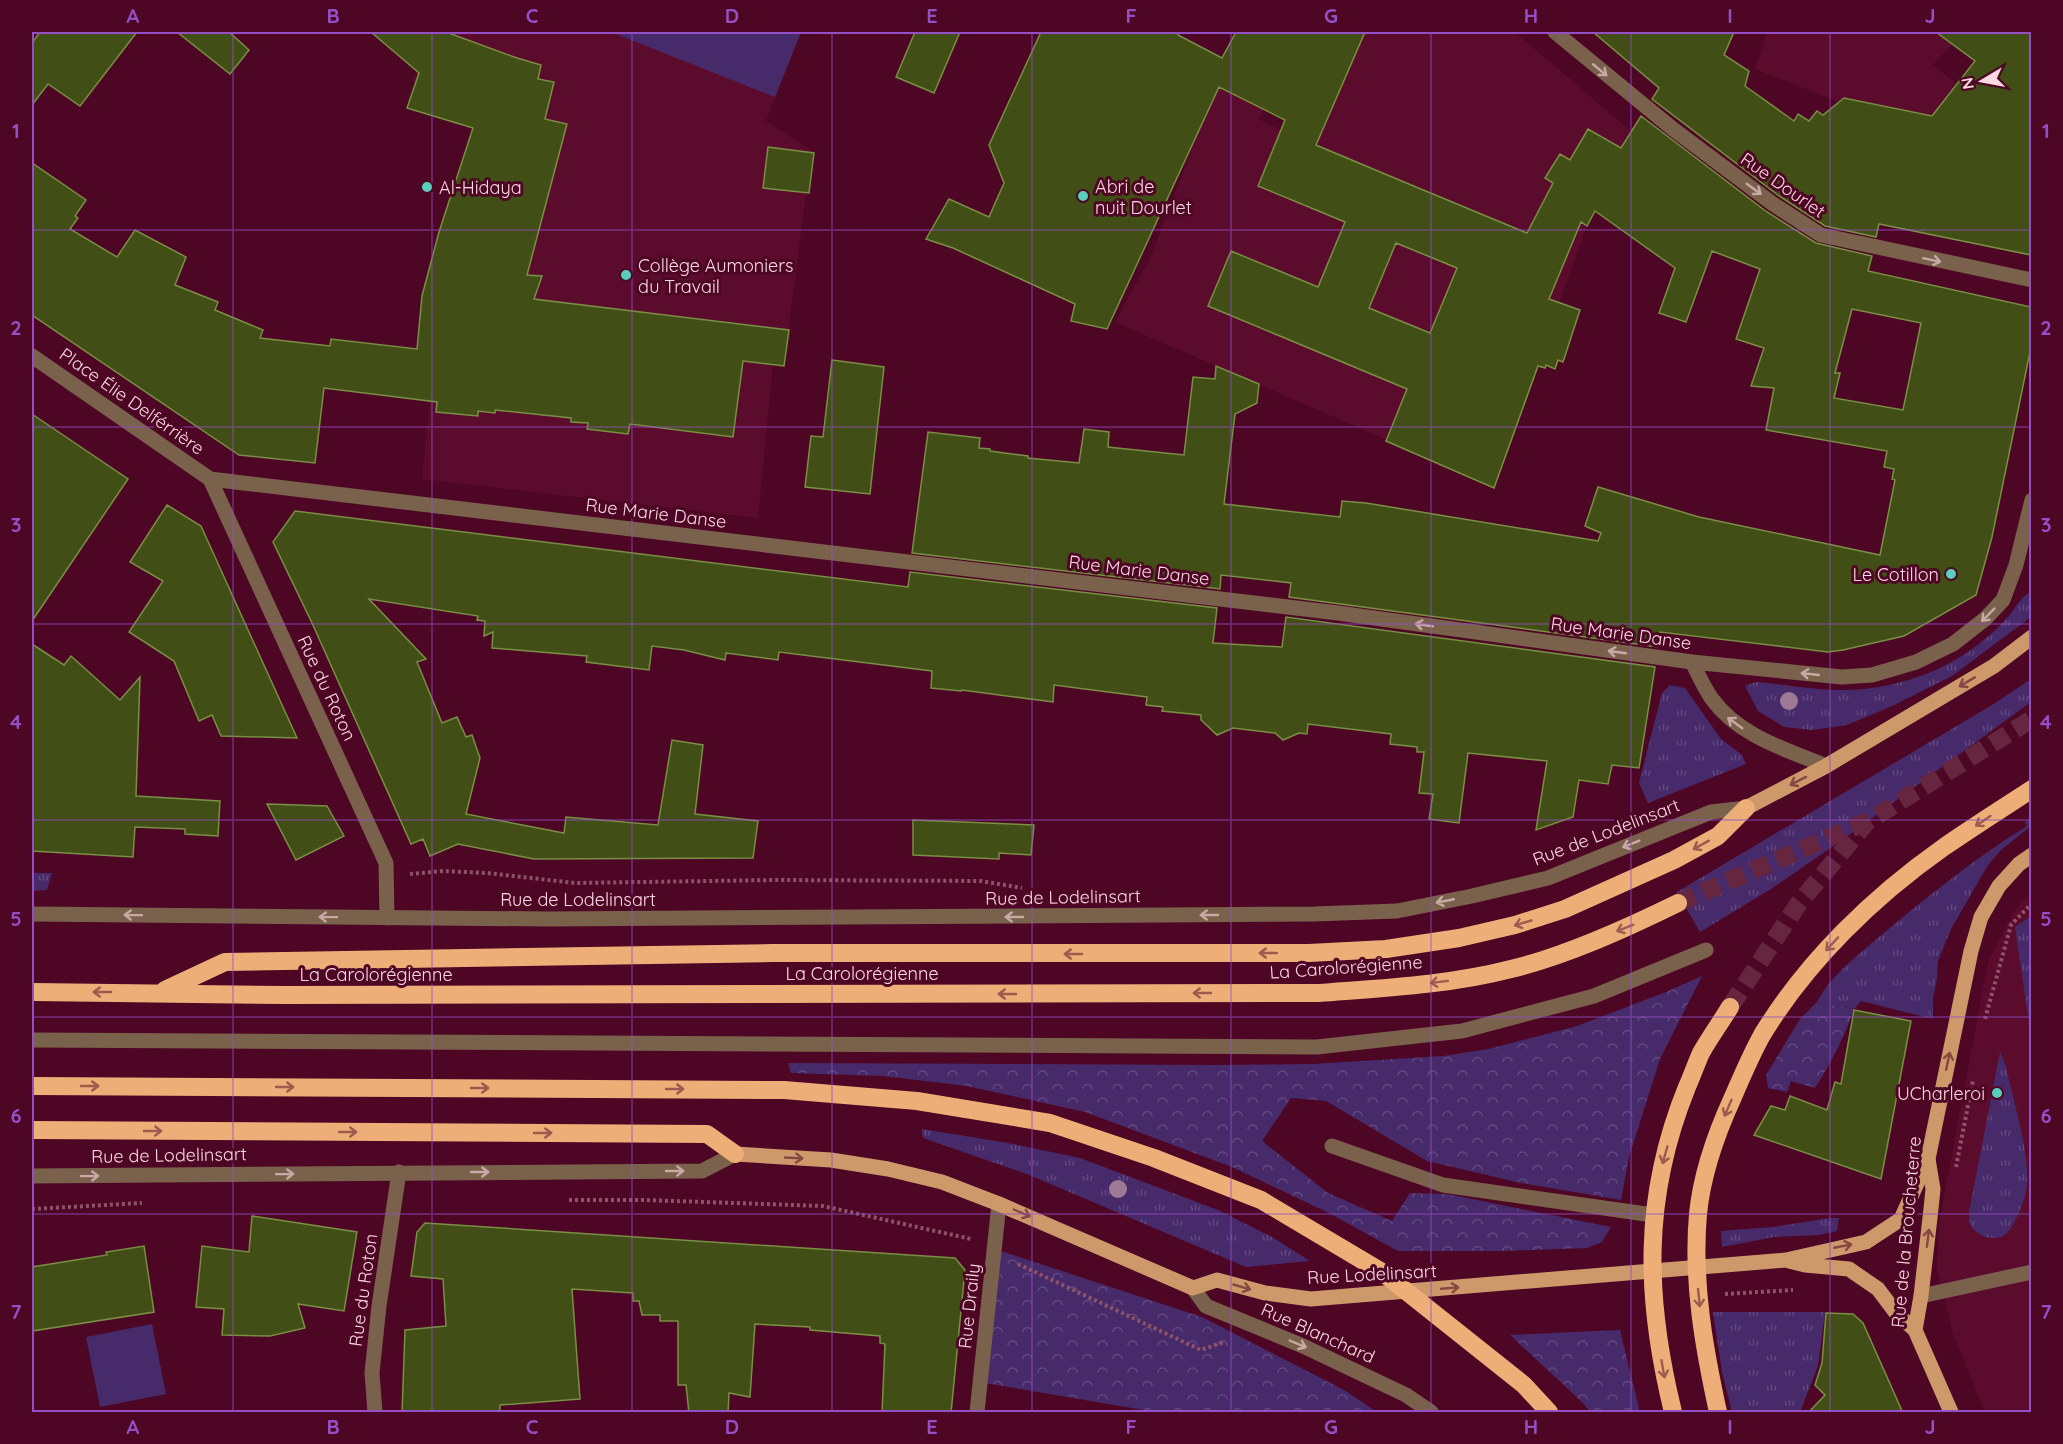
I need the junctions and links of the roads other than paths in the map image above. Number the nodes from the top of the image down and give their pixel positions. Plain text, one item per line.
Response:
1 (1556, 32) edge
2 (2031, 280) edge
3 (32, 356) edge
4 (210, 479) junction
5 (2031, 500) edge
6 (2031, 637) edge
7 (1692, 662) junction
8 (1826, 766) junction
9 (2031, 789) edge
10 (1746, 808) junction
11 (2031, 855) edge
12 (1678, 903) tunnel mouth
13 (32, 914) edge
14 (387, 918) junction
15 (1706, 950) dead end
16 (32, 992) edge
17 (160, 992) junction
18 (1730, 1007) tunnel mouth
19 (32, 1040) edge
20 (32, 1086) edge
21 (32, 1130) edge
22 (1332, 1146) dead end
23 (735, 1154) junction
24 (1928, 1159) junction
25 (399, 1172) junction
26 (32, 1176) edge
27 (999, 1203) junction
28 (1653, 1215) junction
29 (1786, 1260) junction
30 (2031, 1272) edge
31 (1193, 1288) junction
32 (1921, 1296) junction
33 (1915, 1330) junction
34 (375, 1413) edge
35 (977, 1413) edge
36 (1431, 1413) edge
37 (1549, 1413) edge
38 (1673, 1413) edge
39 (1718, 1413) edge
40 (1951, 1413) edge

1 -> 2 street, Rue Dourlet
3 - 4 street, Place Élie Delférrière
7 -> 4 street, Rue Marie Danse
4 - 14 street, Rue du Roton
5 -> 7 street, Rue Marie Danse
6 -> 8 main road, Rue de Lodelinsart
8 -> 7 street
8 -> 10 main road, Rue de Lodelinsart
9 -> 39 highway
10 -> 14 street, Rue de Lodelinsart
10 -> 17 highway
24 -> 11 main road, Rue de la Broucheterre
12 -> 17 highway, La Carolorégienne
14 -> 13 street, Rue de Lodelinsart
15 - 19 street
17 -> 16 highway, La Carolorégienne
18 -> 28 highway
20 -> 37 highway
21 -> 23 highway
22 - 28 street
25 -> 23 street, Rue de Lodelinsart
23 -> 27 main road
29 -> 24 main road, Rue Lodelinsart
32 -> 24 main road, Rue de la Broucheterre
26 -> 25 street, Rue de Lodelinsart
25 - 34 street, Rue du Roton
27 -> 31 main road
27 - 35 street, Rue Draily
28 -> 38 highway
31 -> 29 main road, Rue Lodelinsart
29 - 33 main road, Rue Lodelinsart
30 - 32 street
31 -> 36 street, Rue Blanchard
32 - 33 main road, Rue de la Broucheterre
33 - 40 main road, Rue de la Broucheterre

